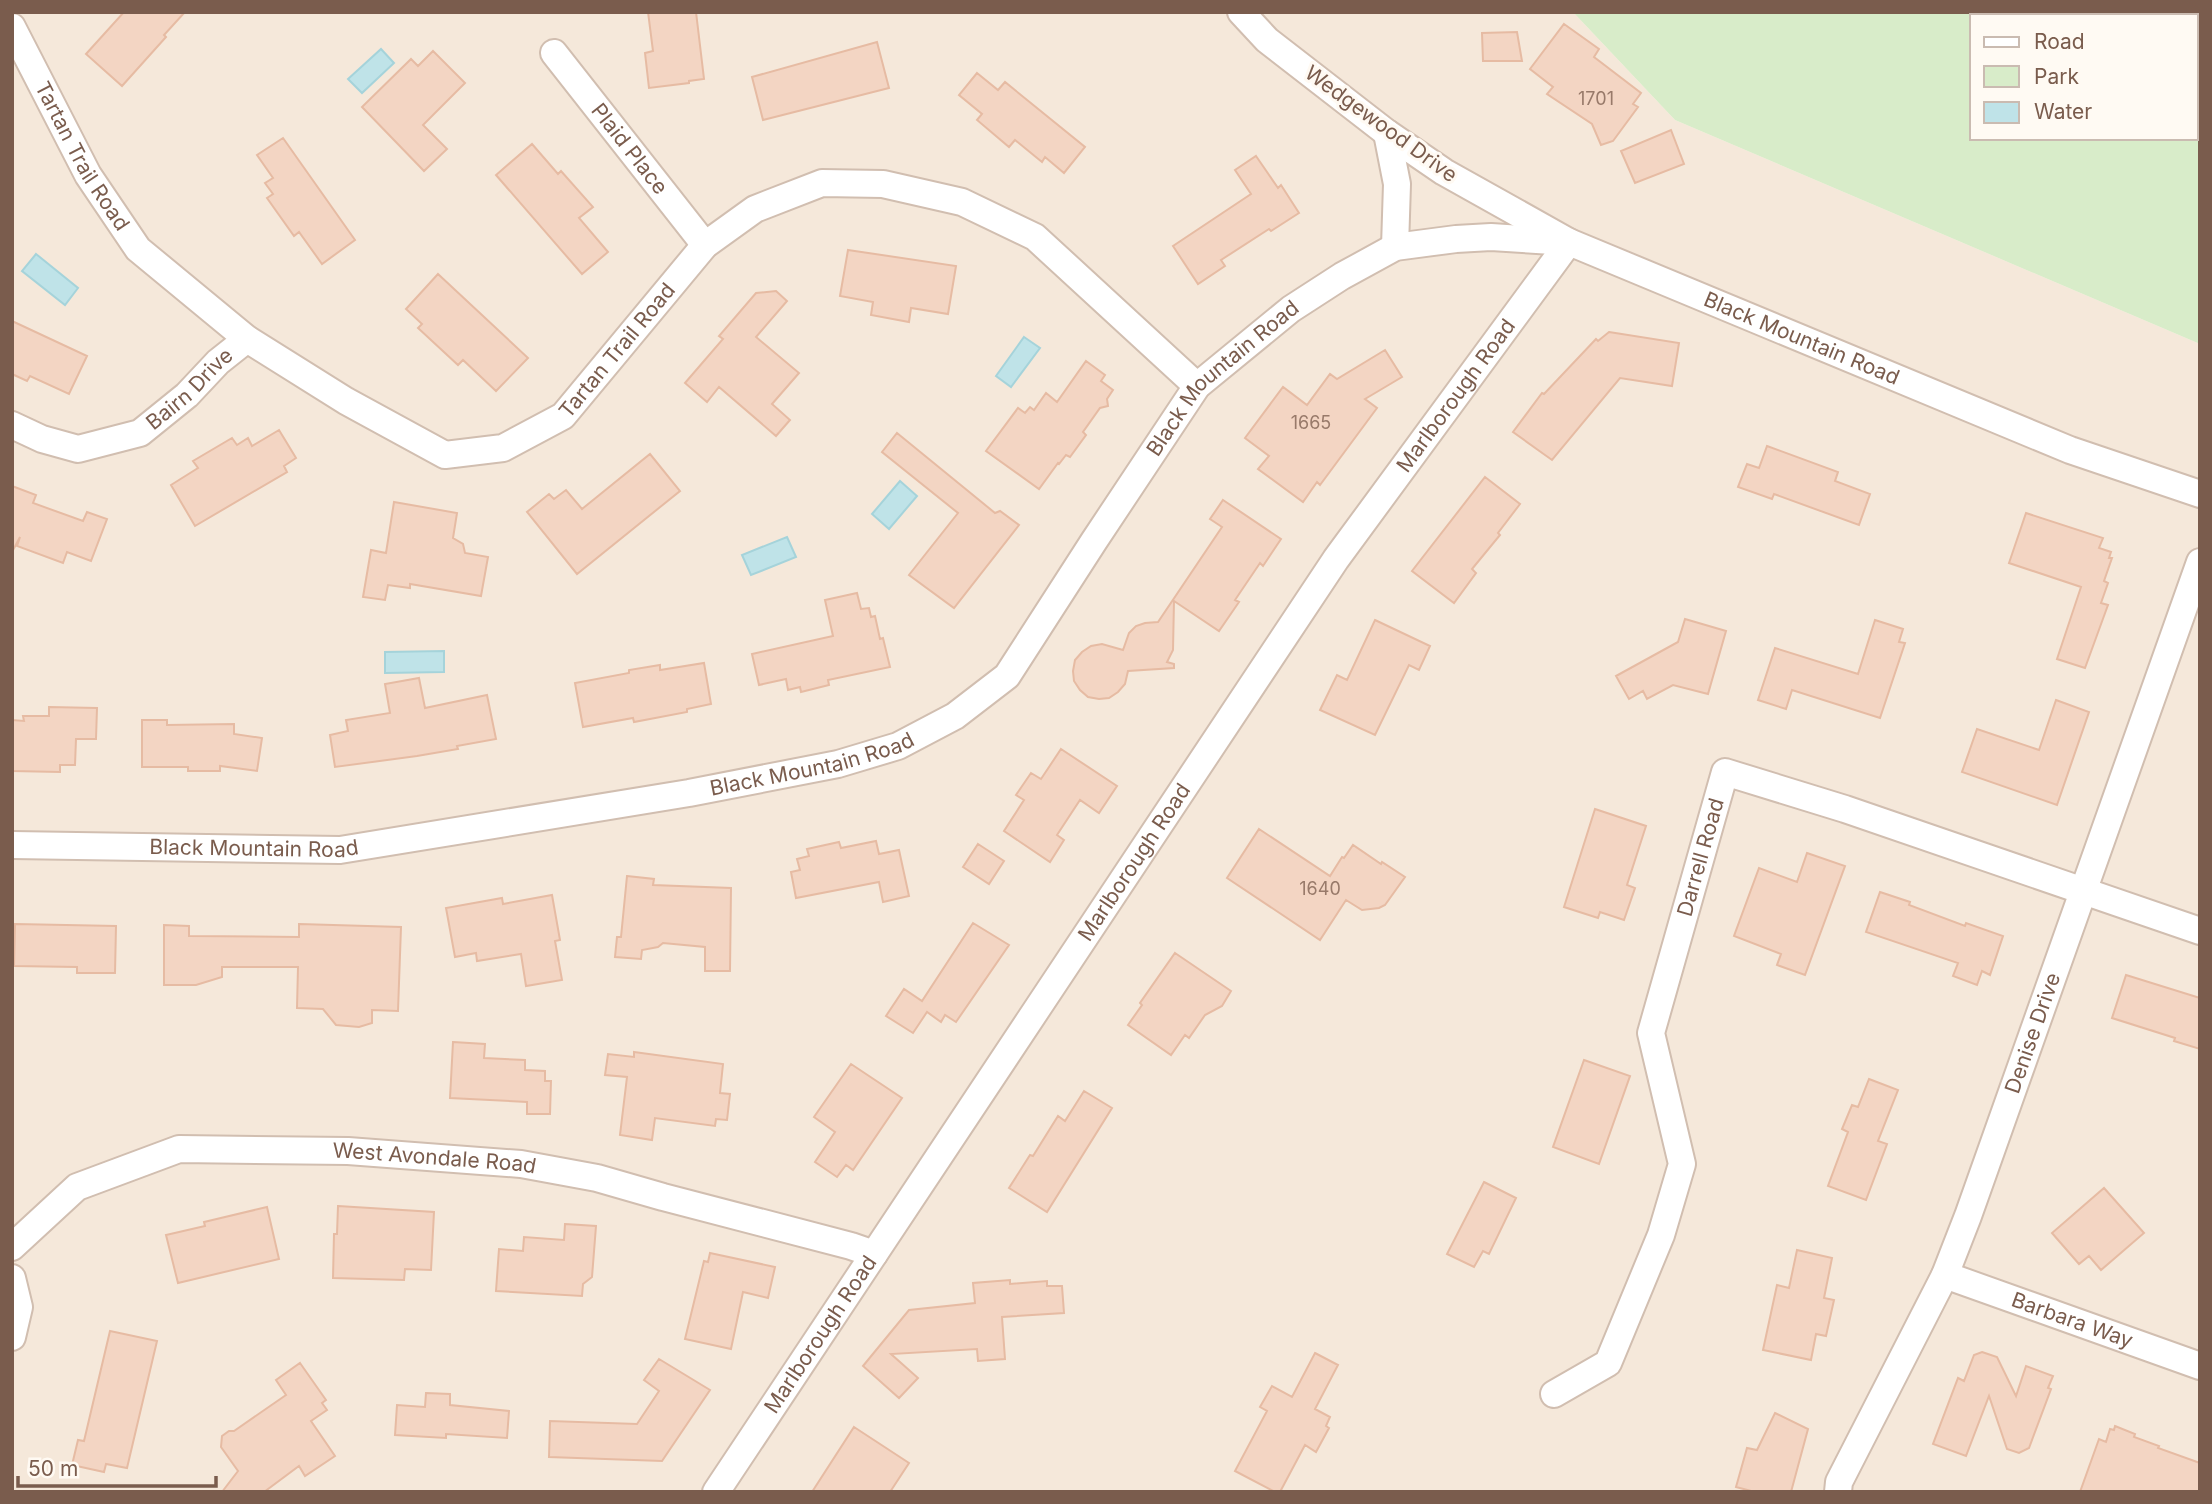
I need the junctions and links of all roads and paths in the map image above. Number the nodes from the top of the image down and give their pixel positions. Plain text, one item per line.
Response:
1 (1241, 12) edge
2 (12, 27) edge
3 (554, 53) dead end
4 (1387, 134) junction
5 (1569, 242) junction
6 (705, 245) junction
7 (1395, 247) junction
8 (247, 339) junction
9 (1197, 386) junction
10 (12, 425) edge
11 (2200, 494) edge
12 (2200, 562) edge
13 (12, 845) edge
14 (2083, 890) junction
15 (2200, 931) edge
16 (12, 1247) edge
17 (874, 1254) junction
18 (1945, 1275) junction
19 (12, 1278) edge
20 (12, 1337) edge
21 (2200, 1366) edge
22 (1554, 1394) dead end
23 (716, 1492) edge
24 (1838, 1492) edge

1 - 4 street, Wedgewood Drive
2 - 8 street, Tartan Trail Road
3 - 6 street, Plaid Place
4 - 5 street, Wedgewood Drive
4 - 7 street
5 - 7 street, Black Mountain Road
5 - 11 street, Black Mountain Road
5 - 17 street, Marlborough Road
6 - 8 street, Tartan Trail Road
6 - 9 street, Tartan Trail Road
7 - 9 street, Black Mountain Road
8 - 10 street, Bairn Drive
9 - 13 street, Black Mountain Road
12 - 14 street, Denise Drive
14 - 15 street, Darrell Road
14 - 18 street, Denise Drive
14 - 22 street, Darrell Road
16 - 17 street, West Avondale Road
17 - 23 street, Marlborough Road
18 - 21 street, Barbara Way
18 - 24 street, Denise Drive
19 - 20 street

